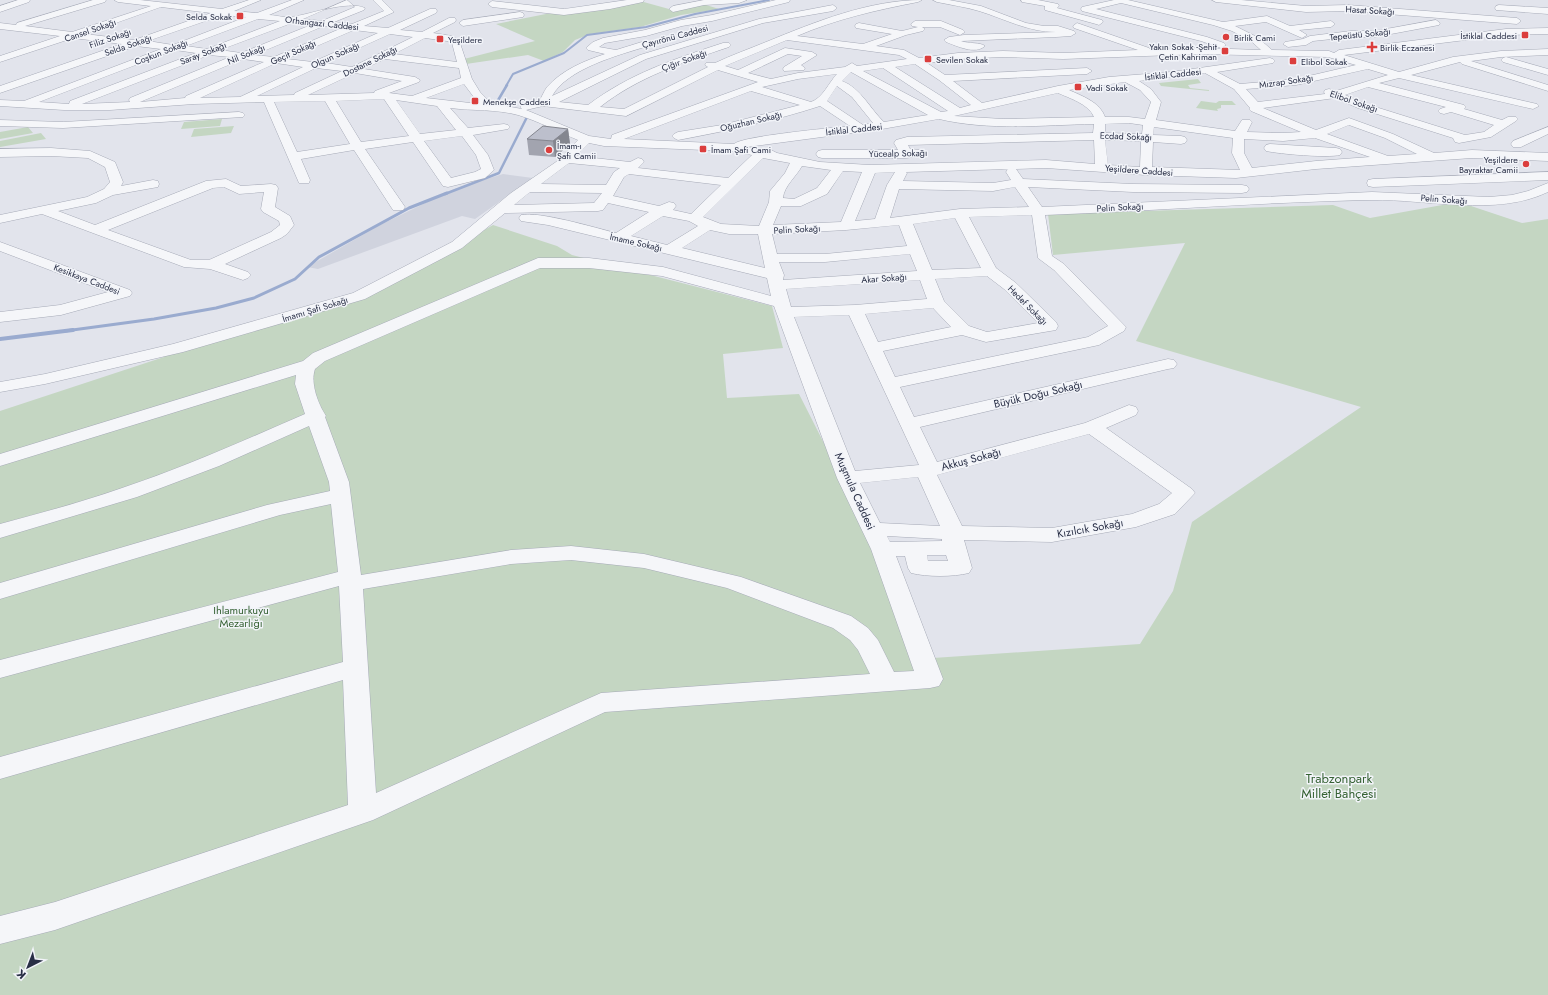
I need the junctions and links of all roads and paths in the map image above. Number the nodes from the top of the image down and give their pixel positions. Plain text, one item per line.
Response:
1 (26, 0) edge
2 (102, 0) edge
3 (118, 0) edge
4 (179, 0) edge
5 (257, 0) edge
6 (300, 0) edge
7 (343, 0) edge
8 (351, 0) edge
9 (377, 0) edge
10 (596, 0) edge
11 (640, 0) edge
12 (743, 0) edge
13 (786, 0) edge
14 (822, 0) edge
15 (872, 0) edge
16 (937, 0) edge
17 (982, 0) edge
18 (1025, 0) edge
19 (1141, 0) edge
20 (1222, 0) edge
21 (1366, 0) edge
22 (138, 1) edge
23 (1118, 1) edge
24 (1403, 1) edge
25 (214, 2) dead end
26 (1258, 2) edge
27 (507, 3) edge
28 (425, 4) dead end
29 (1315, 4) edge
30 (1348, 4) edge
31 (1548, 4) edge
32 (164, 5) junction
33 (846, 5) junction
34 (915, 5) edge
35 (960, 5) junction
36 (1179, 5) dead end
37 (1493, 5) edge
38 (1526, 5) edge
39 (489, 6) dead end
40 (610, 6) junction
41 (1060, 7) junction
42 (1437, 7) dead end
43 (1208, 8) dead end
44 (0, 9) edge
45 (113, 9) dead end
46 (195, 9) junction
47 (673, 9) dead end
48 (1085, 9) junction
49 (1336, 9) junction
50 (1507, 9) junction
51 (866, 10) junction
52 (941, 10) dead end
53 (1374, 10) junction
54 (546, 11) junction
55 (223, 12) junction
56 (433, 12) junction
57 (461, 12) dead end
58 (1016, 12) dead end
59 (1035, 12) dead end
60 (1548, 12) edge
61 (930, 13) dead end
62 (1412, 13) junction
63 (1227, 14) dead end
64 (173, 16) dead end
65 (257, 16) junction
66 (442, 16) junction
67 (1447, 16) junction
68 (1078, 17) junction
69 (1293, 17) junction
70 (290, 19) junction
71 (1267, 19) junction
72 (1369, 19) dead end
73 (452, 20) junction
74 (762, 21) junction
75 (1246, 21) junction
76 (990, 22) dead end
77 (1384, 22) dead end
78 (1528, 22) junction
79 (463, 23) junction
80 (63, 24) dead end
81 (326, 24) junction
82 (1337, 24) dead end
83 (1059, 25) junction
84 (1222, 25) junction
85 (0, 26) edge
86 (859, 26) junction
87 (913, 26) junction
88 (354, 27) junction
89 (1043, 27) junction
90 (12, 28) junction
91 (1407, 28) junction
92 (1026, 29) junction
93 (1288, 29) junction
94 (389, 30) junction
95 (653, 30) junction
96 (802, 30) junction
97 (847, 30) dead end
98 (1548, 30) edge
99 (0, 31) edge
100 (42, 31) junction
101 (1135, 31) dead end
102 (128, 32) dead end
103 (960, 32) junction
104 (903, 33) junction
105 (931, 33) dead end
106 (1071, 33) junction
107 (74, 35) junction
108 (422, 35) junction
109 (673, 35) dead end
110 (711, 35) junction
111 (834, 35) dead end
112 (785, 37) junction
113 (21, 38) dead end
114 (449, 38) junction
115 (1083, 38) dead end
116 (105, 39) junction
117 (945, 39) junction
118 (1310, 39) junction
119 (1451, 39) junction
120 (880, 40) junction
121 (651, 42) dead end
122 (749, 42) dead end
123 (820, 42) junction
124 (1172, 42) dead end
125 (135, 43) junction
126 (1548, 43) edge
127 (1059, 44) dead end
128 (1410, 44) junction
129 (964, 45) junction
130 (763, 46) junction
131 (1102, 46) dead end
132 (82, 47) dead end
133 (674, 47) junction
134 (864, 47) junction
135 (1470, 47) junction
136 (173, 48) junction
137 (1266, 49) junction
138 (1201, 51) junction
139 (1236, 51) junction
140 (1352, 51) junction
141 (207, 52) junction
142 (793, 52) junction
143 (901, 52) junction
144 (1280, 52) junction
145 (1548, 52) edge
146 (617, 53) junction
147 (703, 53) junction
148 (1154, 53) junction
149 (985, 54) junction
150 (1329, 54) junction
151 (1436, 54) junction
152 (846, 55) dead end
153 (1124, 55) junction
154 (240, 56) junction
155 (384, 56) junction
156 (1063, 56) junction
157 (1492, 56) junction
158 (819, 58) junction
159 (1294, 58) junction
160 (0, 59) edge
161 (684, 59) junction
162 (275, 60) junction
163 (1458, 60) junction
164 (918, 61) junction
165 (1390, 62) dead end
166 (460, 64) junction
167 (885, 65) junction
168 (1244, 65) junction
169 (312, 66) junction
170 (717, 66) junction
171 (1368, 66) junction
172 (788, 69) junction
173 (850, 69) junction
174 (353, 70) junction
175 (1087, 71) junction
176 (1208, 71) junction
177 (436, 72) dead end
178 (1548, 72) edge
179 (739, 73) junction
180 (1004, 74) junction
181 (646, 75) junction
182 (1400, 75) junction
183 (1171, 76) junction
184 (943, 78) junction
185 (467, 79) junction
186 (758, 79) junction
187 (1127, 79) junction
188 (782, 80) junction
189 (1109, 80) junction
190 (687, 81) junction
191 (771, 82) junction
192 (835, 82) junction
193 (1296, 82) junction
194 (1369, 83) junction
195 (707, 85) dead end
196 (796, 85) dead end
197 (1238, 87) junction
198 (750, 88) junction
199 (1548, 88) edge
200 (1058, 89) junction
201 (0, 90) edge
202 (816, 90) dead end
203 (739, 91) junction
204 (828, 92) junction
205 (1336, 94) junction
206 (1035, 95) junction
207 (371, 96) junction
208 (387, 96) junction
209 (329, 98) junction
210 (1497, 98) junction
211 (414, 99) junction
212 (268, 100) junction
213 (287, 100) junction
214 (238, 101) junction
215 (180, 102) junction
216 (440, 102) junction
217 (543, 102) junction
218 (0, 103) edge
219 (1541, 103) edge
220 (22, 104) junction
221 (816, 104) junction
222 (490, 105) junction
223 (118, 106) junction
224 (1362, 106) junction
225 (64, 107) junction
226 (980, 107) junction
227 (1255, 108) junction
228 (1455, 108) junction
229 (593, 109) junction
230 (695, 109) junction
231 (526, 110) junction
232 (958, 112) junction
233 (626, 113) junction
234 (246, 115) dead end
235 (939, 116) junction
236 (1403, 117) junction
237 (921, 120) junction
238 (1100, 120) junction
239 (1349, 121) junction
240 (1150, 122) junction
241 (0, 123) edge
242 (736, 124) junction
243 (1503, 124) junction
244 (616, 126) dead end
245 (643, 126) junction
246 (882, 126) junction
247 (504, 127) dead end
248 (860, 128) junction
249 (587, 130) junction
250 (1548, 130) edge
251 (464, 132) junction
252 (1316, 134) junction
253 (1099, 135) junction
254 (1483, 135) junction
255 (1146, 137) junction
256 (415, 138) junction
257 (1459, 139) junction
258 (930, 140) junction
259 (1238, 140) junction
260 (604, 142) junction
261 (638, 143) junction
262 (671, 144) junction
263 (1517, 144) junction
264 (357, 146) junction
265 (730, 147) junction
266 (1363, 150) junction
267 (0, 153) edge
268 (929, 153) dead end
269 (1485, 153) junction
270 (1548, 153) edge
271 (760, 154) junction
272 (906, 154) junction
273 (293, 156) junction
274 (1433, 157) junction
275 (1548, 157) edge
276 (567, 159) junction
277 (1389, 160) junction
278 (1212, 161) dead end
279 (798, 162) junction
280 (1346, 164) junction
281 (1008, 165) junction
282 (629, 168) junction
283 (839, 168) junction
284 (1102, 168) junction
285 (1244, 168) junction
286 (870, 169) junction
287 (903, 169) junction
288 (1146, 171) junction
289 (1548, 176) edge
290 (1364, 178) junction
291 (304, 180) dead end
292 (731, 182) junction
293 (1019, 183) junction
294 (153, 184) dead end
295 (894, 185) junction
296 (932, 186) junction
297 (1548, 187) edge
298 (528, 188) junction
299 (109, 192) junction
300 (1388, 196) junction
301 (605, 198) junction
302 (677, 200) dead end
303 (776, 202) junction
304 (398, 207) dead end
305 (44, 210) junction
306 (662, 211) junction
307 (1038, 211) junction
308 (498, 212) junction
309 (960, 213) junction
310 (936, 215) junction
311 (0, 219) edge
312 (904, 220) junction
313 (700, 222) junction
314 (881, 223) junction
315 (846, 226) junction
316 (572, 227) junction
317 (95, 230) junction
318 (764, 230) junction
319 (618, 238) junction
320 (0, 246) edge
321 (916, 249) junction
322 (668, 250) junction
323 (22, 254) junction
324 (772, 258) junction
325 (0, 262) edge
326 (211, 265) junction
327 (990, 271) junction
328 (243, 275) dead end
329 (926, 275) junction
330 (780, 294) junction
331 (937, 303) junction
332 (855, 310) junction
333 (0, 316) edge
334 (963, 330) junction
335 (873, 348) junction
336 (1168, 364) dead end
337 (309, 365) junction
338 (889, 384) junction
339 (0, 387) edge
340 (1129, 411) dead end
341 (316, 416) junction
342 (908, 424) junction
343 (1092, 426) junction
344 (0, 460) edge
345 (928, 471) junction
346 (847, 478) junction
347 (341, 495) junction
348 (0, 532) edge
349 (953, 538) junction
350 (877, 539) junction
351 (350, 580) junction
352 (0, 592) edge
353 (355, 668) junction
354 (0, 669) edge
355 (886, 682) junction
356 (0, 768) edge
357 (363, 812) junction
358 (0, 930) edge

1 - 44 street
2 - 90 street
3 - 22 street, Orhangazi Caddesi
4 - 32 street, Cansel Sokağı
5 - 55 street, Selda Sokağı
6 - 65 street, Coşkun Sokağı
7 - 70 street, Saray Sokağı
8 - 81 street, Nil Sokağı
9 - 88 street, Geçit Sokağı
10 - 40 street
11 - 40 street
12 - 47 street
13 - 95 street
14 - 110 street, Çayırönü Caddesi
15 - 33 street
16 - 35 street
17 - 35 street
18 - 41 street
19 - 36 street
20 - 26 street, Hasat Sokağı
21 - 53 street
22 - 32 street, Orhangazi Caddesi
22 - 45 street
23 - 48 street
23 - 84 street
24 - 62 street
25 - 46 street
26 - 29 street, Hasat Sokağı
27 - 39 street
27 - 54 street
28 - 56 street
29 - 49 street, Hasat Sokağı
29 - 69 street
30 - 49 street, Hasat Sokağı
30 - 53 street, Hasat Sokağı
31 - 38 street
32 - 46 street, Orhangazi Caddesi
32 - 107 street, Cansel Sokağı
33 - 51 street
33 - 74 street
34 - 51 street
35 - 52 street
35 - 89 street
37 - 50 street
38 - 50 street
38 - 60 street
40 - 54 street
41 - 48 street
41 - 59 street
41 - 68 street
42 - 67 street
43 - 69 street
46 - 55 street, Orhangazi Caddesi
46 - 64 street
48 - 139 street
49 - 72 street
50 - 78 street
51 - 86 street
51 - 96 street
53 - 62 street, Hasat Sokağı
54 - 79 street
55 - 65 street, Orhangazi Caddesi
55 - 125 street, Selda Sokağı
56 - 66 street
56 - 94 street, Olgun Sokağı
57 - 66 street
58 - 89 street
61 - 87 street
62 - 67 street, Hasat Sokağı
63 - 75 street
65 - 70 street, Orhangazi Caddesi
65 - 136 street, Coşkun Sokağı
66 - 73 street
67 - 78 street, Hasat Sokağı
67 - 91 street, Tepeüstü Sokağı
68 - 83 street
68 - 101 street
69 - 71 street
70 - 81 street, Orhangazi Caddesi
70 - 141 street, Saray Sokağı
71 - 75 street
71 - 93 street
73 - 79 street
73 - 108 street, Dostane Sokağı
74 - 96 street
74 - 110 street
75 - 84 street
76 - 92 street
77 - 91 street
78 - 98 street
79 - 114 street
80 - 100 street
81 - 88 street, Orhangazi Caddesi
81 - 154 street, Nil Sokağı
82 - 93 street
83 - 89 street
83 - 106 street
83 - 148 street
84 - 137 street
85 - 90 street
86 - 97 street
86 - 104 street
87 - 103 street
87 - 104 street
87 - 105 street
88 - 94 street, Orhangazi Caddesi
88 - 162 street, Geçit Sokağı
89 - 92 street
90 - 99 street
90 - 100 street
91 - 118 street, Tepeüstü Sokağı
91 - 119 street
92 - 103 street
93 - 118 street
94 - 108 street, Orhangazi Caddesi
94 - 169 street, Olgun Sokağı
95 - 109 street
95 - 146 street
96 - 112 street
98 - 119 street, İstiklal Caddesi
100 - 107 street
100 - 113 street
102 - 116 street, Filiz Sokağı
103 - 117 street
104 - 120 street
106 - 115 street
106 - 117 street
107 - 116 street
107 - 160 street, Cansel Sokağı
108 - 114 street, Orhangazi Caddesi
108 - 155 street, Dostane Sokağı
110 - 133 street
110 - 147 street, Çığır Sokağı
111 - 123 street
112 - 123 street
112 - 130 street
114 - 166 street
116 - 125 street
116 - 132 street, Filiz Sokağı
117 - 129 street
118 - 137 street, Tepeüstü Sokağı
118 - 140 street
119 - 128 street, İstiklal Caddesi
119 - 135 street
120 - 134 street
120 - 143 street
121 - 146 street, Çayırönü Caddesi
122 - 130 street
123 - 134 street
123 - 142 street
124 - 138 street
125 - 136 street
125 - 201 street, Selda Sokağı
126 - 135 street
127 - 129 street
128 - 140 street, İstiklal Caddesi
128 - 151 street
129 - 149 street
130 - 142 street
130 - 170 street
131 - 153 street
133 - 147 street
133 - 217 street
134 - 143 street
134 - 152 street
135 - 151 street
135 - 157 street
136 - 141 street
136 - 220 street, Coşkun Sokağı
137 - 139 street
137 - 144 street
138 - 139 street
138 - 148 street
140 - 150 street, İstiklal Caddesi
141 - 154 street
141 - 225 street, Saray Sokağı
142 - 158 street
142 - 179 street
143 - 164 street
143 - 173 street
144 - 150 street
144 - 159 street
145 - 157 street
146 - 217 street, Çayırönü Caddesi
147 - 161 street, Çığır Sokağı
148 - 153 street
149 - 156 street
149 - 164 street
149 - 180 street
150 - 159 street, İstiklal Caddesi
150 - 171 street
151 - 163 street
153 - 156 street
153 - 183 street
154 - 162 street
154 - 223 street, Nil Sokağı
155 - 166 street
155 - 174 street, Dostane Sokağı
156 - 175 street
157 - 163 street
157 - 178 street
158 - 172 street
158 - 172 street
159 - 168 street, İstiklal Caddesi
161 - 170 street
161 - 181 street, Çığır Sokağı
162 - 169 street
162 - 215 street, Geçit Sokağı
163 - 182 street
163 - 199 street
164 - 167 street
164 - 184 street
165 - 171 street, Mızrap Sokağı
166 - 177 street
166 - 185 street
167 - 173 street
167 - 232 street
168 - 176 street, İstiklal Caddesi
168 - 193 street, Elibol Sokağı
169 - 174 street
169 - 214 street, Olgun Sokağı
170 - 179 street
170 - 190 street
171 - 182 street
171 - 193 street, Mızrap Sokağı
172 - 186 street
173 - 188 street
173 - 192 street
173 - 235 street
174 - 207 street
174 - 213 street, Dostane Sokağı
175 - 180 street
175 - 189 street
176 - 183 street, İstiklal Caddesi
176 - 197 street
179 - 186 street
180 - 184 street
180 - 206 street
181 - 190 street
181 - 229 street, Çığır Sokağı
182 - 194 street
182 - 210 street
183 - 187 street, İstiklal Caddesi
184 - 226 street
185 - 211 street
185 - 222 street
186 - 191 street
186 - 203 street
187 - 189 street, İstiklal Caddesi
187 - 240 street
188 - 191 street
188 - 196 street
189 - 200 street, İstiklal Caddesi
190 - 195 street
190 - 233 street
191 - 198 street
192 - 204 street
192 - 246 street
193 - 197 street, Mızrap Sokağı
193 - 205 street, Elibol Sokağı
194 - 205 street
194 - 228 street
197 - 227 street
198 - 203 street
198 - 221 street
200 - 206 street, İstiklal Caddesi
200 - 238 street
202 - 204 street
203 - 230 street
204 - 221 street
205 - 224 street, Elibol Sokağı
205 - 227 street
206 - 226 street, İstiklal Caddesi
207 - 208 street
207 - 209 street
208 - 211 street
208 - 256 street
209 - 213 street
209 - 264 street
210 - 219 street
210 - 228 street
211 - 216 street
212 - 213 street
212 - 214 street
212 - 273 street
214 - 215 street
215 - 223 street
216 - 222 street
216 - 251 street
217 - 229 street
217 - 231 street
218 - 220 street
219 - 243 street
220 - 225 street
221 - 242 street, Oğuzhan Sokağı
221 - 248 street
222 - 231 street
223 - 225 street
224 - 236 street, Elibol Sokağı
224 - 239 street
226 - 232 street, İstiklal Caddesi
227 - 252 street
227 - 259 street
228 - 236 street
228 - 243 street
229 - 233 street
229 - 249 street
230 - 242 street
230 - 245 street
231 - 249 street
232 - 235 street, İstiklal Caddesi
233 - 245 street
234 - 241 street
235 - 237 street, İstiklal Caddesi
235 - 238 street
236 - 257 street, Elibol Sokağı
237 - 246 street, İstiklal Caddesi
237 - 258 street
238 - 240 street
238 - 253 street
239 - 252 street
239 - 274 street
240 - 255 street
240 - 259 street
242 - 261 street, Oğuzhan Sokağı
243 - 254 street
244 - 245 street
245 - 260 street
246 - 248 street, İstiklal Caddesi
247 - 251 street
248 - 265 street, İstiklal Caddesi
249 - 260 street
249 - 276 street, İmamı Şafi Sokağı
250 - 263 street
251 - 256 street
251 - 256 street
252 - 259 street
252 - 266 street
253 - 255 street, Ecdad Sokağı
253 - 258 street, Ecdad Sokağı
253 - 284 street
254 - 257 street
254 - 263 street
255 - 259 street, Ecdad Sokağı
255 - 288 street
256 - 264 street
257 - 269 street
258 - 272 street, Ecdad Sokağı
259 - 266 street, Ecdad Sokağı
259 - 285 street
260 - 261 street
261 - 262 street
262 - 265 street
262 - 282 street
263 - 270 street
264 - 273 street
264 - 304 street
265 - 271 street, Yeşildere Caddesi
266 - 277 street
267 - 299 street
268 - 272 street, Yücealp Sokağı
269 - 274 street, Yeşildere Caddesi
269 - 275 street, Yeşildere Caddesi
271 - 272 street, Yücealp Sokağı
271 - 279 street, Yeşildere Caddesi
271 - 292 street
273 - 291 street
274 - 277 street, Yeşildere Caddesi
276 - 282 street
276 - 298 street, İmamı Şafi Sokağı
277 - 280 street, Yeşildere Caddesi
278 - 285 street
279 - 283 street, Yeşildere Caddesi
279 - 303 street
280 - 285 street, Yeşildere Caddesi
280 - 290 street
281 - 284 street, Yeşildere Caddesi
281 - 287 street, Yeşildere Caddesi
281 - 293 street
282 - 292 street
282 - 301 street
283 - 286 street, Yeşildere Caddesi
283 - 303 street
284 - 288 street, Yeşildere Caddesi
285 - 288 street, Yeşildere Caddesi
286 - 287 street, Yeşildere Caddesi
286 - 315 street
287 - 295 street
289 - 290 street
290 - 293 street
290 - 300 street
292 - 313 street
293 - 296 street
293 - 307 street
294 - 299 street
295 - 296 street
295 - 314 street
296 - 310 street
297 - 300 street, Pelin Sokağı
298 - 301 street
298 - 308 street, İmamı Şafi Sokağı
299 - 305 street
300 - 307 street, Pelin Sokağı
301 - 306 street
301 - 308 street
301 - 316 street
302 - 306 street
303 - 318 street
305 - 311 street
305 - 317 street
306 - 313 street
306 - 319 street
307 - 309 street, Pelin Sokağı
307 - 338 street
308 - 316 street, İmame Sokağı
308 - 339 street, İmamı Şafi Sokağı
309 - 310 street, Pelin Sokağı
309 - 327 street, Hedef Sokağı
310 - 312 street, Pelin Sokağı
312 - 314 street, Pelin Sokağı
312 - 321 street
313 - 318 street
313 - 322 street
314 - 315 street, Pelin Sokağı
315 - 318 street, Pelin Sokağı
316 - 319 street, İmame Sokağı
317 - 326 street
317 - 326 street
318 - 324 street, Pelin Sokağı
319 - 322 street, İmame Sokağı
320 - 323 street, Kesikkaya Caddesi
321 - 324 street
321 - 329 street
322 - 330 street, İmame Sokağı
323 - 325 street
323 - 333 street, Kesikkaya Caddesi
324 - 330 street, Pelin Sokağı
326 - 328 street
327 - 329 street, Akar Sokağı
327 - 334 street, Hedef Sokağı
329 - 330 street, Akar Sokağı
329 - 331 street
330 - 332 street
330 - 337 street
330 - 346 street, Muşmula Caddesi
331 - 332 street
331 - 334 street, Hedef Sokağı
332 - 335 street
334 - 335 street, Hedef Sokağı
335 - 338 street
336 - 342 street, Büyük Doğu Sokağı
337 - 341 street
337 - 344 street
338 - 342 street
340 - 343 street, Akkuş Sokağı
341 - 347 street
341 - 348 street
342 - 345 street
343 - 345 street, Akkuş Sokağı
343 - 349 street, Kızılcık Sokağı
345 - 346 street, Akkuş Sokağı
345 - 349 street
346 - 350 street, Muşmula Caddesi
347 - 351 street
347 - 352 street
349 - 350 street, Kızılcık Sokağı
349 - 350 street
350 - 355 street, Muşmula Caddesi
351 - 353 street
351 - 354 street
351 - 355 street
353 - 356 street
353 - 357 street
355 - 357 street
357 - 358 street

